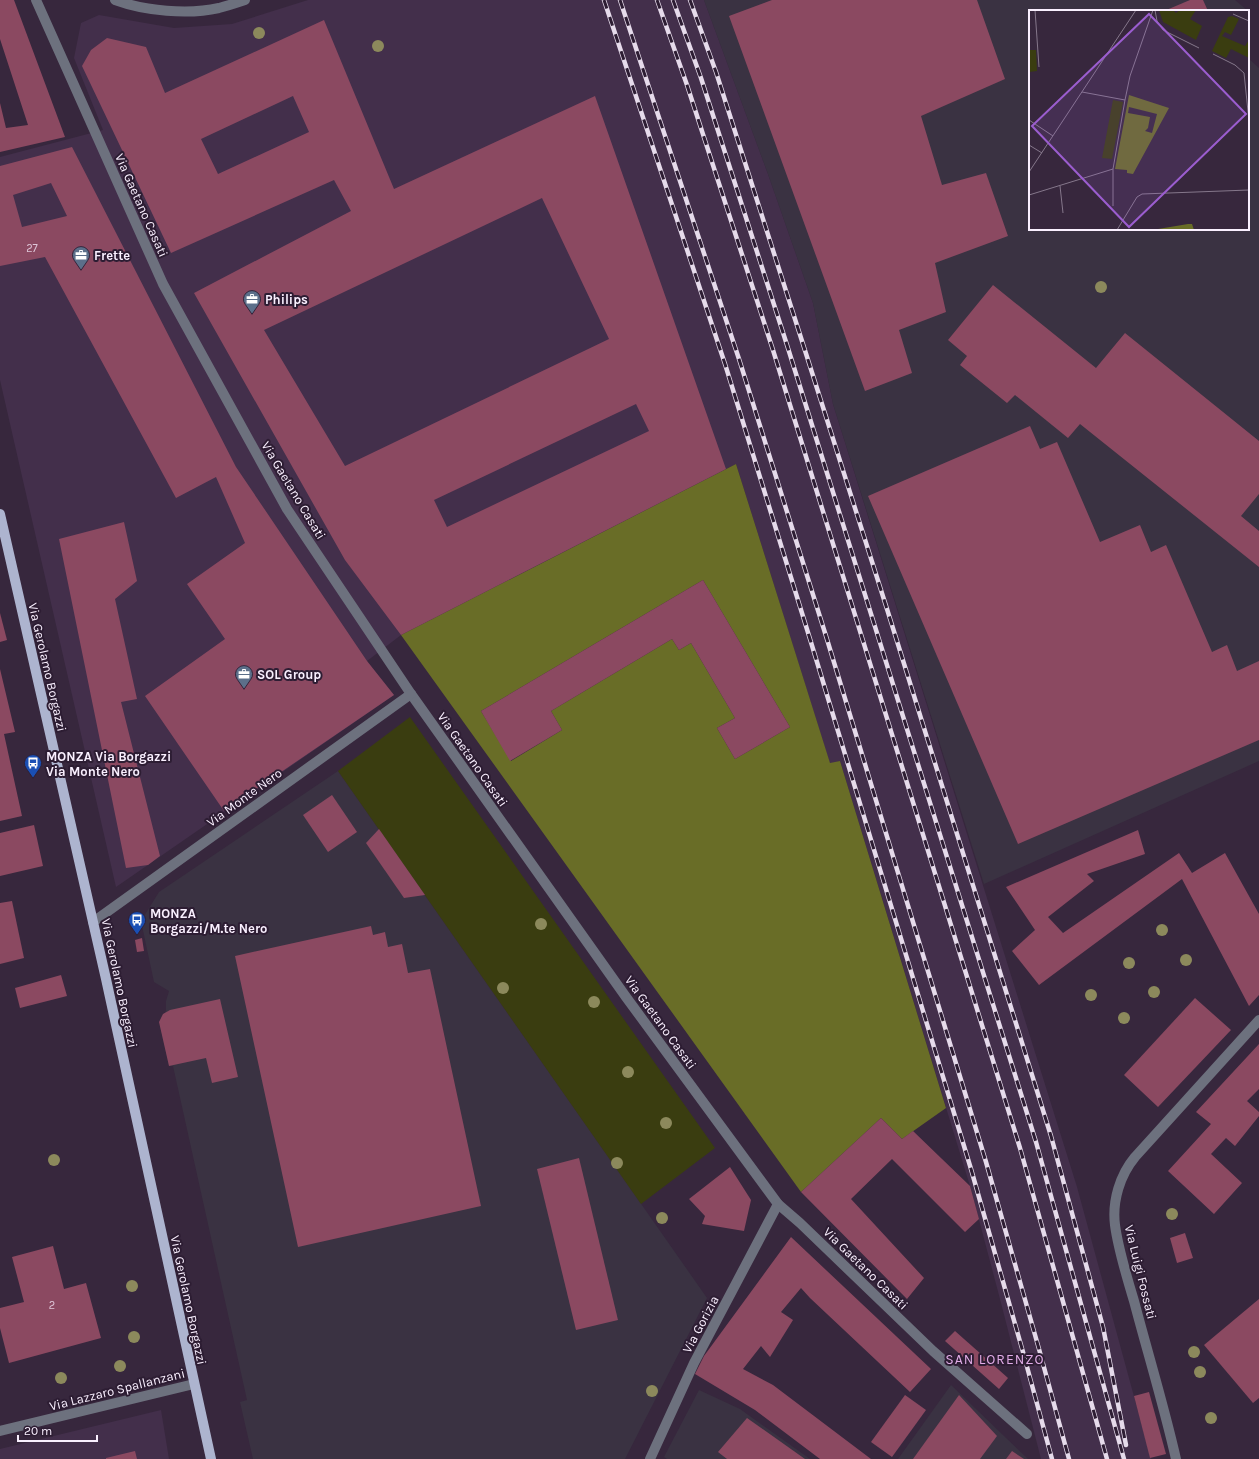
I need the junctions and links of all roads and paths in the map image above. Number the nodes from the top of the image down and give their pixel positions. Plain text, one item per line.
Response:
1 (36, 0) edge
2 (115, 0) edge
3 (245, 0) edge
4 (0, 514) edge
5 (411, 694) junction
6 (93, 922) junction
7 (1259, 1020) edge
8 (778, 1204) junction
9 (194, 1384) junction
10 (0, 1431) edge
11 (1027, 1434) dead end
12 (211, 1459) edge
13 (650, 1459) edge
14 (1176, 1459) edge

1 - 5 street, Via Gaetano Casati
2 - 3 street
4 - 6 main road, Via Gerolamo Borgazzi
5 - 6 street, Via Monte Nero
5 - 8 street, Via Gaetano Casati
6 - 9 main road, Via Gerolamo Borgazzi
7 - 14 street, Via Luigi Fossati
8 - 11 street, Via Gaetano Casati
8 - 13 street, Via Gorizia
9 - 10 street, Via Lazzaro Spallanzani
9 - 12 main road, Via Gerolamo Borgazzi

